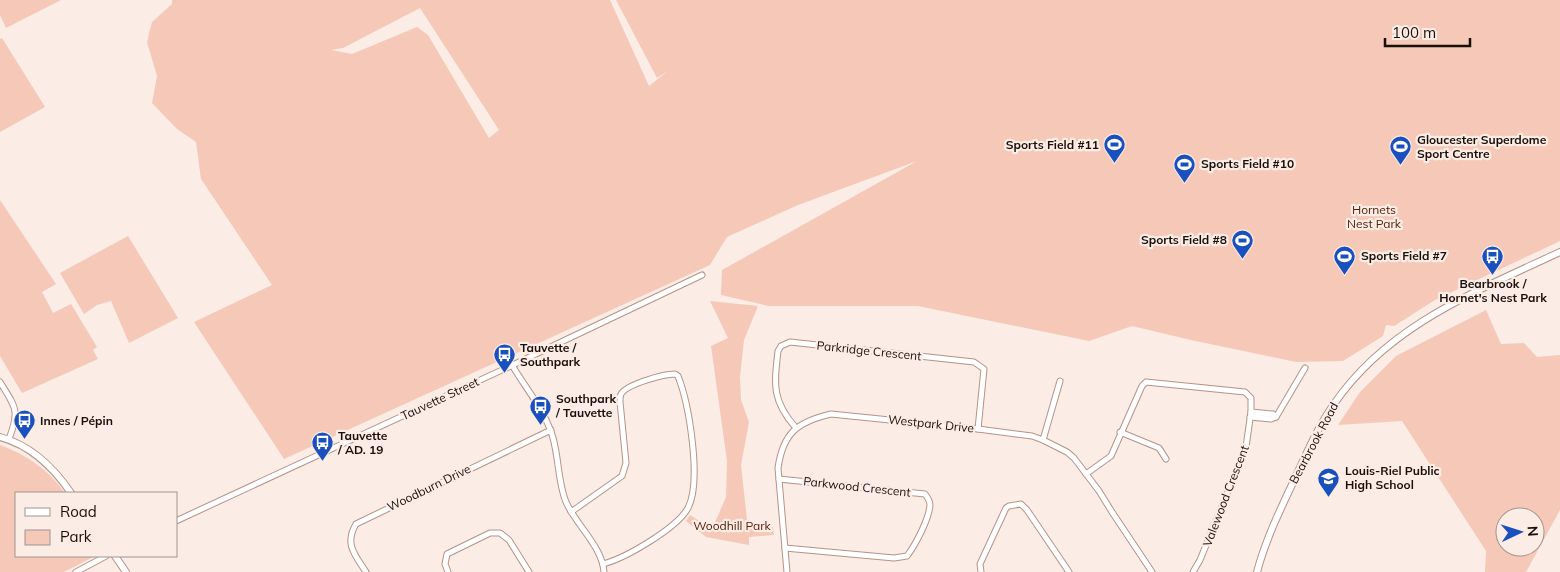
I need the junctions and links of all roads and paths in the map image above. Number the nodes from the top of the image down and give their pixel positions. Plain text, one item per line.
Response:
1 (1560, 252) edge
2 (702, 275) dead end
3 (512, 365) junction
4 (1305, 368) dead end
5 (1060, 381) dead end
6 (0, 382) edge
7 (1251, 414) junction
8 (796, 428) junction
9 (978, 429) junction
10 (551, 430) junction
11 (1120, 432) junction
12 (0, 437) edge
13 (9, 439) junction
14 (1043, 440) junction
15 (1166, 459) dead end
16 (1086, 474) junction
17 (779, 479) junction
18 (71, 492) edge
19 (571, 512) junction
20 (178, 520) edge
21 (785, 548) junction
22 (104, 557) edge
23 (116, 557) edge
24 (603, 564) junction
25 (76, 572) edge
26 (126, 572) edge
27 (366, 572) edge
28 (448, 572) edge
29 (529, 572) edge
30 (604, 572) edge
31 (787, 572) edge
32 (981, 572) edge
33 (1069, 572) edge
34 (1152, 572) edge
35 (1193, 572) edge
36 (1257, 572) edge

1 - 36 street, Bearbrook Road
2 - 3 street, Tauvette Street
3 - 10 street
3 - 20 street, Tauvette Street
4 - 7 street
5 - 14 street
6 - 13 street
7 - 11 street
7 - 35 street, Valewood Crescent
8 - 9 street, Westpark Drive
8 - 9 street, Parkridge Crescent
8 - 17 street, Westpark Drive
9 - 14 street, Westpark Drive
10 - 19 street
10 - 27 street, Woodburn Drive
11 - 15 street
11 - 16 street
12 - 13 street
13 - 18 street
14 - 16 street, Westpark Drive
16 - 34 street, Westpark Drive
17 - 21 street, Westpark Drive
17 - 21 street, Parkwood Crescent
19 - 24 street
19 - 24 street
21 - 31 street, Westpark Drive
22 - 25 street
23 - 26 street
24 - 30 street
28 - 29 street
32 - 33 street

